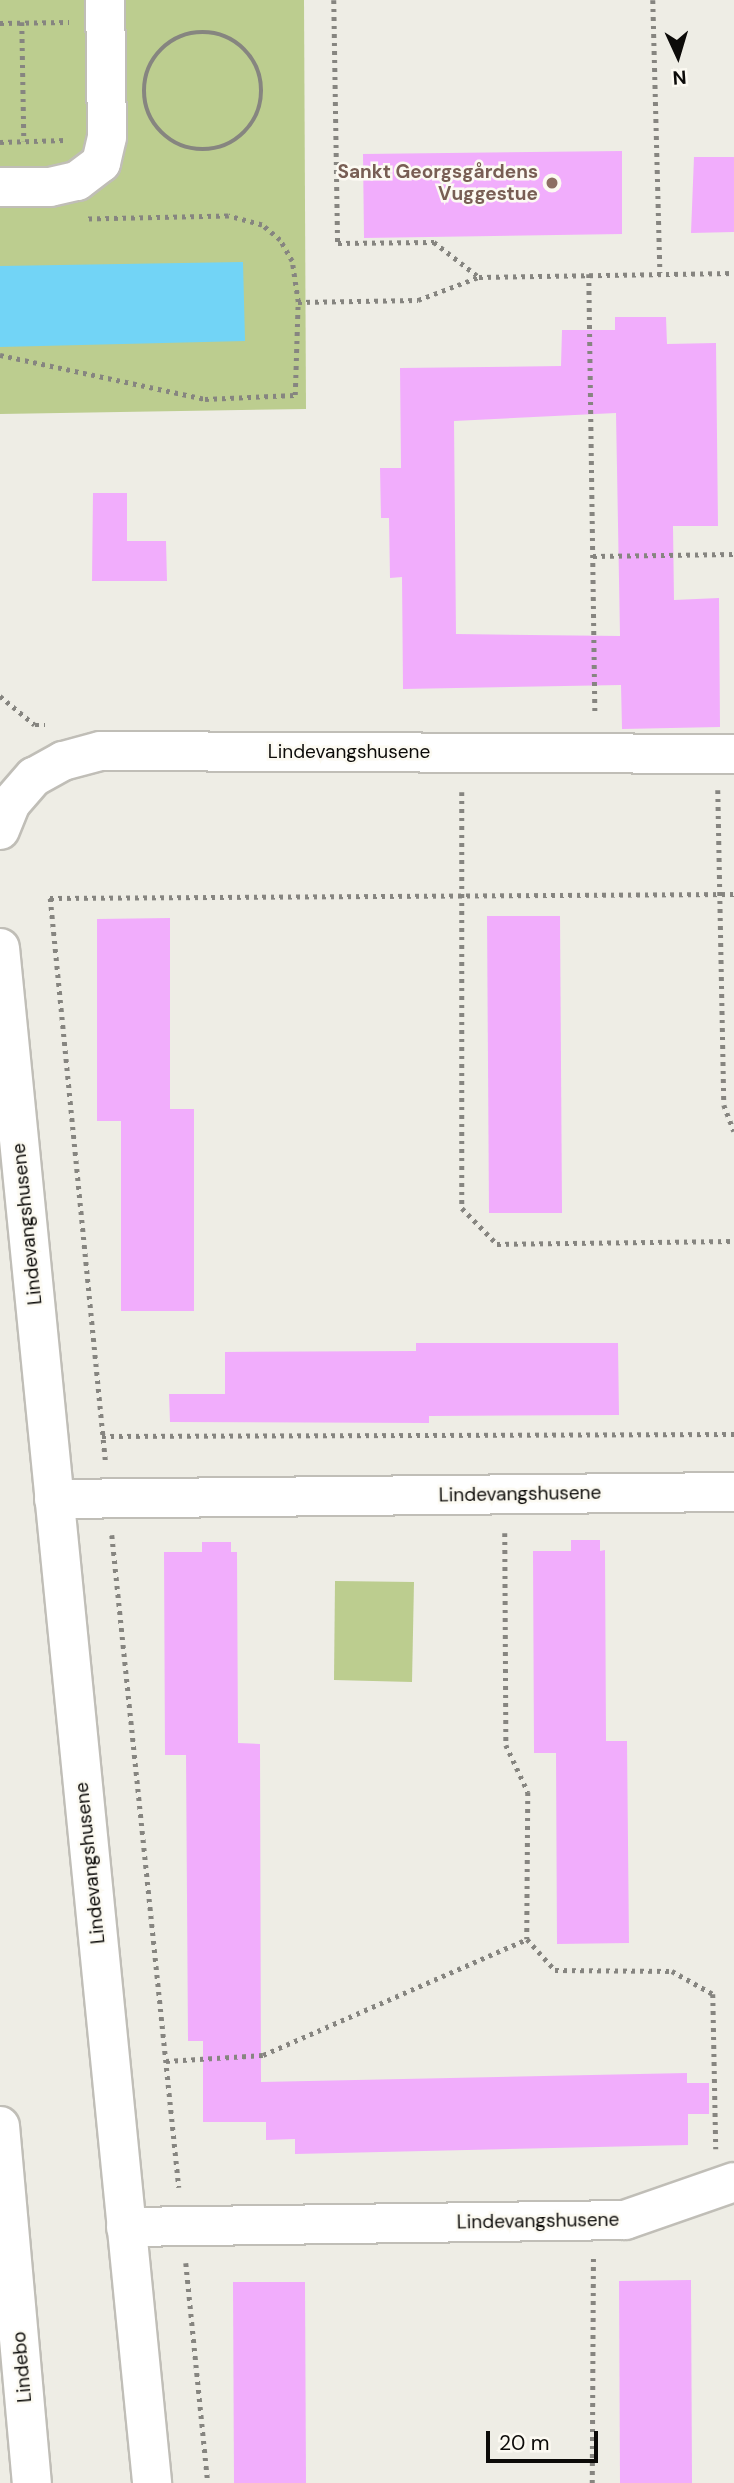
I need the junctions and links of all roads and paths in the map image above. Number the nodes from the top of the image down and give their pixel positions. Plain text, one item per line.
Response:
1 (334, 0) edge
2 (653, 0) edge
3 (84, 18) edge
4 (22, 22) junction
5 (0, 23) edge
6 (208, 32) joint
7 (73, 133) dead end
8 (24, 141) junction
9 (0, 142) edge
10 (0, 187) edge
11 (80, 219) dead end
12 (734, 272) edge
13 (660, 273) junction
14 (589, 274) junction
15 (479, 277) junction
16 (298, 302) junction
17 (0, 355) edge
18 (734, 554) edge
19 (593, 556) junction
20 (461, 752) junction
21 (596, 753) junction
22 (726, 754) edge
23 (4, 806) edge
24 (720, 894) junction
25 (734, 894) edge
26 (461, 896) junction
27 (0, 948) edge
28 (734, 1130) edge
29 (13, 1219) edge
30 (734, 1241) edge
31 (734, 1434) edge
32 (103, 1436) junction
33 (734, 1492) edge
34 (505, 1495) junction
35 (54, 1499) junction
36 (109, 1499) junction
37 (527, 1939) junction
38 (166, 2061) junction
39 (0, 2126) edge
40 (726, 2185) edge
41 (593, 2220) junction
42 (126, 2227) junction
43 (183, 2227) junction
44 (32, 2483) edge
45 (152, 2483) edge
46 (208, 2483) edge
47 (592, 2483) edge

1 - 15 path
2 - 13 path
3 - 4 path
3 - 10 street
4 - 5 path
4 - 8 path
6 - 6 path
7 - 8 path
8 - 9 path
11 - 16 path
12 - 13 path
13 - 14 path
14 - 15 path
14 - 19 path
15 - 16 path
16 - 17 path
18 - 19 path
19 - 21 path
20 - 21 street, Lindevangshusene
20 - 23 street, Lindevangshusene
20 - 26 path
21 - 22 street, Lindevangshusene
22 - 24 path
24 - 25 path
24 - 26 path
24 - 28 path
26 - 30 path
26 - 32 path
27 - 29 street, Lindevangshusene
29 - 35 street, Lindevangshusene
31 - 32 path
32 - 36 path
33 - 34 street, Lindevangshusene
34 - 36 street, Lindevangshusene
34 - 37 path
35 - 36 street, Lindevangshusene
35 - 42 street, Lindevangshusene
36 - 38 path
37 - 38 path
37 - 40 path
38 - 43 path
39 - 44 street, Lindebo
40 - 41 street, Lindevangshusene
41 - 43 street, Lindevangshusene
41 - 47 path
42 - 43 street, Lindevangshusene
42 - 45 street, Lindevangshusene
43 - 46 path

